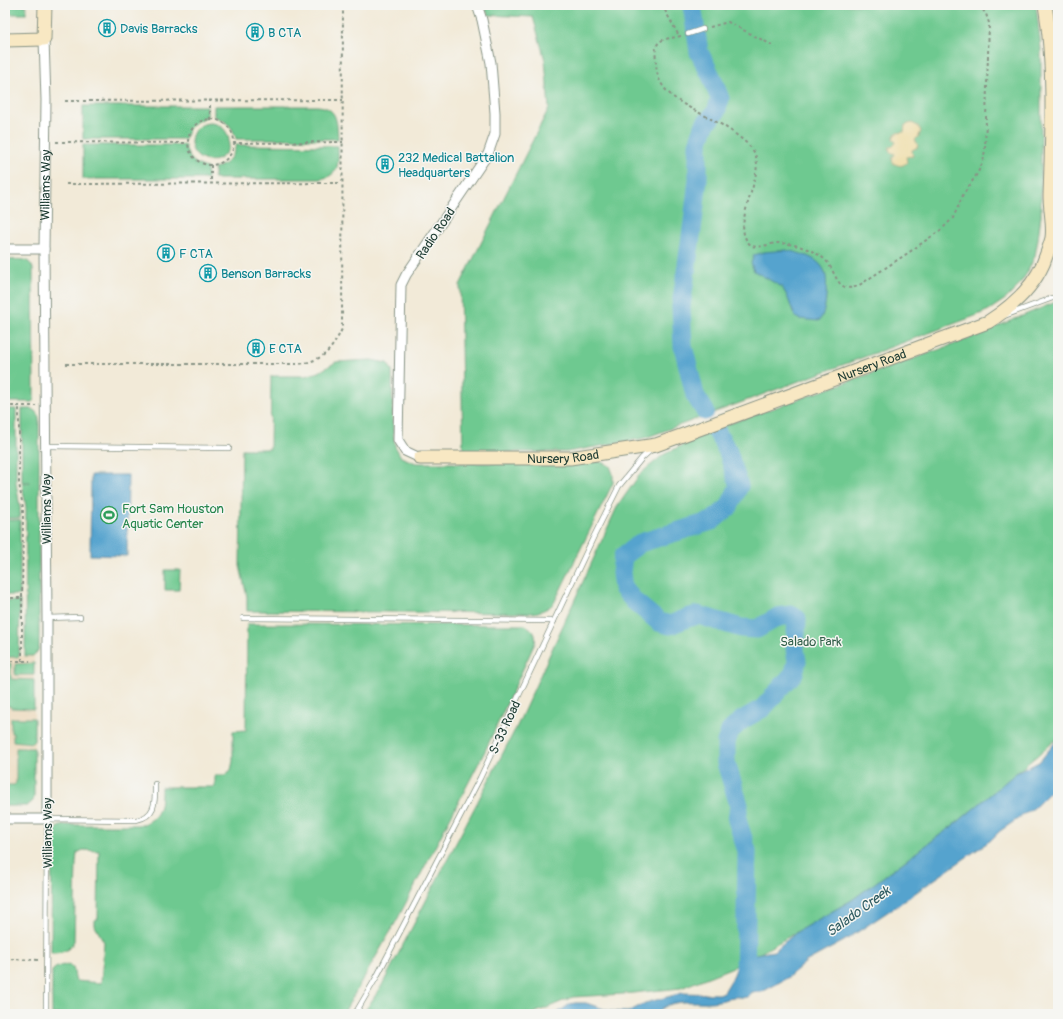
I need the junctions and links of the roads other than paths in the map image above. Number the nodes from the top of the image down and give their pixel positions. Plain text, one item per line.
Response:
1 (45, 5) edge
2 (477, 5) edge
3 (1045, 5) edge
4 (703, 29) road end
5 (688, 34) road end
6 (44, 39) junction
7 (5, 40) edge
8 (1055, 241) edge
9 (5, 249) edge
10 (44, 249) junction
11 (1058, 296) edge
12 (988, 322) junction
13 (656, 445) junction
14 (46, 446) junction
15 (229, 448) dead end
16 (420, 458) joint
17 (80, 617) dead end
18 (47, 618) junction
19 (243, 618) dead end
20 (554, 621) junction
21 (155, 784) dead end
22 (5, 819) edge
23 (47, 819) junction
24 (46, 1014) edge
25 (355, 1014) edge

1 - 6 street, Williams Way
2 - 16 street, Radio Road
3 - 8 street, Nursery Road
4 - 5 lane
6 - 7 street
6 - 10 street, Williams Way
8 - 12 street, Nursery Road
9 - 10 street
10 - 14 street, Williams Way
11 - 12 lane
12 - 13 street, Nursery Road
13 - 16 street, Nursery Road
13 - 20 lane, S-33 Road
14 - 15 lane
14 - 18 street, Williams Way
17 - 18 lane
18 - 23 street, Williams Way
19 - 20 lane
20 - 25 lane, S-33 Road
21 - 23 lane
22 - 23 street
23 - 24 lane, Williams Way

